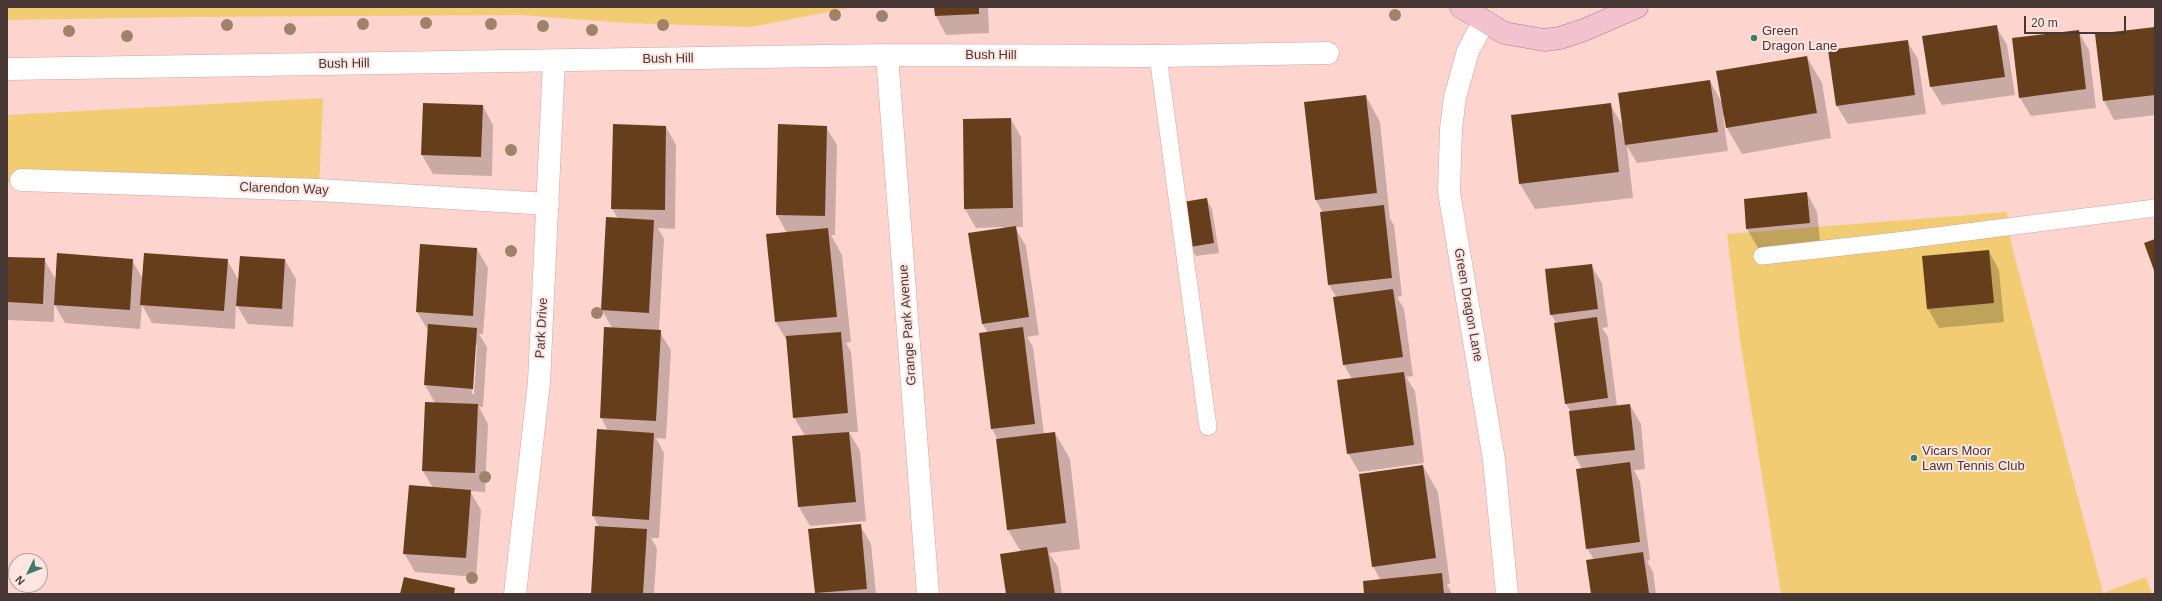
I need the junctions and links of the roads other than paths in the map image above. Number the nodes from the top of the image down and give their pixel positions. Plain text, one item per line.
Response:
1 (1461, 7) edge
2 (1637, 7) edge
3 (1484, 21) junction
4 (1328, 53) dead end
5 (888, 55) junction
6 (1158, 56) junction
7 (554, 61) junction
8 (7, 69) edge
9 (21, 180) dead end
10 (548, 204) junction
11 (2155, 208) edge
12 (1762, 256) dead end
13 (1208, 427) dead end
14 (515, 594) edge
15 (928, 594) edge
16 (1507, 594) edge

1 - 3 main road
2 - 3 main road
3 - 16 street, Green Dragon Lane
4 - 6 street, Bush Hill
5 - 6 street, Bush Hill
5 - 7 street, Bush Hill
5 - 15 street, Grange Park Avenue
6 - 13 lane
7 - 8 street, Bush Hill
7 - 10 street, Park Drive
9 - 10 street, Clarendon Way
10 - 14 street, Park Drive
11 - 12 lane

